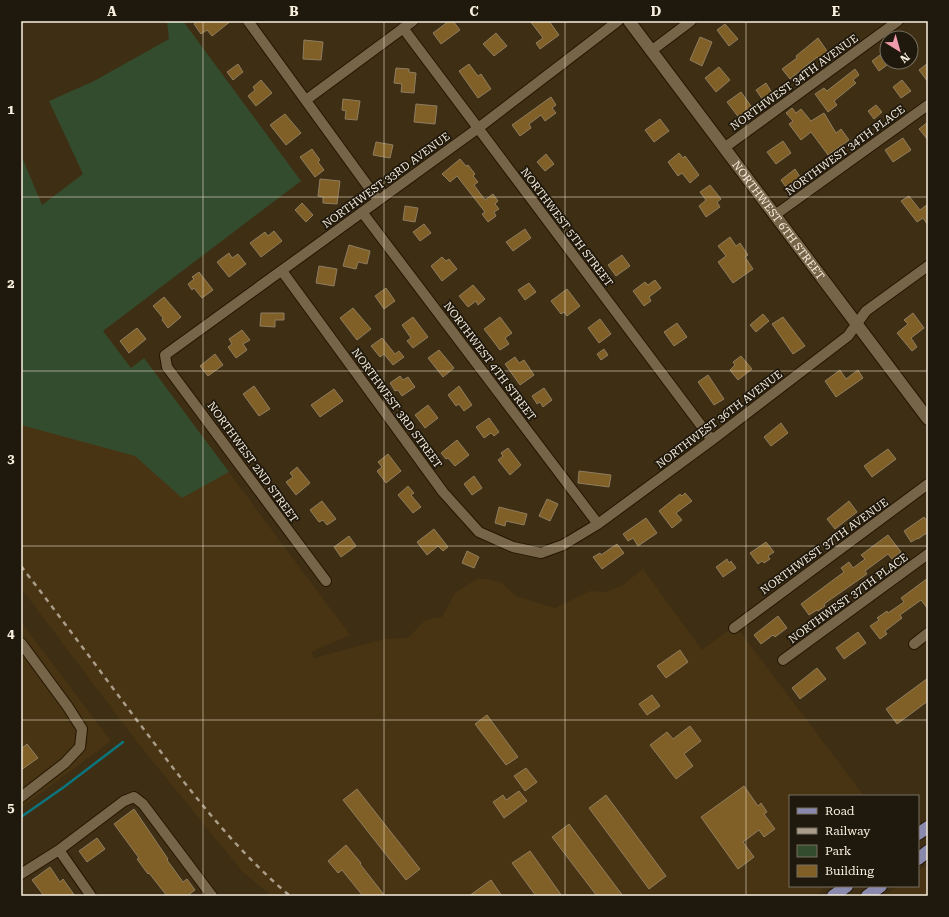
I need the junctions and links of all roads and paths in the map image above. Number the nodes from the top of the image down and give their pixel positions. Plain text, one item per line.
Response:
1 (248, 21) edge
2 (413, 21) edge
3 (618, 21) edge
4 (629, 21) edge
5 (691, 21) edge
6 (898, 21) edge
7 (403, 28) junction
8 (651, 51) junction
9 (306, 100) junction
10 (928, 105) edge
11 (477, 129) junction
12 (724, 148) junction
13 (378, 200) junction
14 (362, 212) junction
15 (775, 215) junction
16 (928, 266) edge
17 (282, 271) junction
18 (857, 324) junction
19 (165, 355) joint
20 (928, 419) edge
21 (712, 440) junction
22 (928, 484) edge
23 (598, 524) junction
24 (506, 544) joint
25 (928, 554) edge
26 (326, 581) dead end
27 (734, 628) dead end
28 (928, 633) edge
29 (21, 643) edge
30 (914, 644) dead end
31 (783, 660) dead end
32 (21, 797) edge
33 (928, 827) edge
34 (919, 833) edge
35 (59, 850) junction
36 (928, 851) edge
37 (919, 857) edge
38 (21, 874) edge
39 (846, 887) edge
40 (880, 887) edge
41 (91, 896) edge
42 (212, 896) edge
43 (833, 896) edge
44 (867, 896) edge

1 - 9 street
2 - 7 street
3 - 11 street, NORTHWEST 33RD AVENUE
4 - 8 main road, NORTHWEST 6TH STREET
5 - 8 street
6 - 12 street, NORTHWEST 34TH AVENUE
7 - 9 street
7 - 11 street, NORTHWEST 5TH STREET
8 - 12 main road, NORTHWEST 6TH STREET
9 - 13 street
10 - 15 street, NORTHWEST 34TH PLACE
11 - 13 street, NORTHWEST 33RD AVENUE
11 - 21 street, NORTHWEST 5TH STREET
12 - 15 main road, NORTHWEST 6TH STREET
13 - 14 street, NORTHWEST 33RD AVENUE
14 - 17 street, NORTHWEST 33RD AVENUE
14 - 23 street, NORTHWEST 4TH STREET
15 - 18 main road, NORTHWEST 6TH STREET
16 - 18 street, NORTHWEST 36TH AVENUE
17 - 19 street, NORTHWEST 33RD AVENUE
17 - 24 street, NORTHWEST 3RD STREET
18 - 20 main road, NORTHWEST 6TH STREET
18 - 21 street, NORTHWEST 36TH AVENUE
19 - 26 street, NORTHWEST 2ND STREET
21 - 23 street, NORTHWEST 36TH AVENUE
22 - 27 street, NORTHWEST 37TH AVENUE
23 - 24 street, NORTHWEST 36TH AVENUE
25 - 31 street, NORTHWEST 37TH PLACE
28 - 30 street
29 - 32 street
33 - 34 main road
35 - 38 street
35 - 41 street
35 - 42 street
36 - 37 main road
39 - 43 main road
40 - 44 main road

